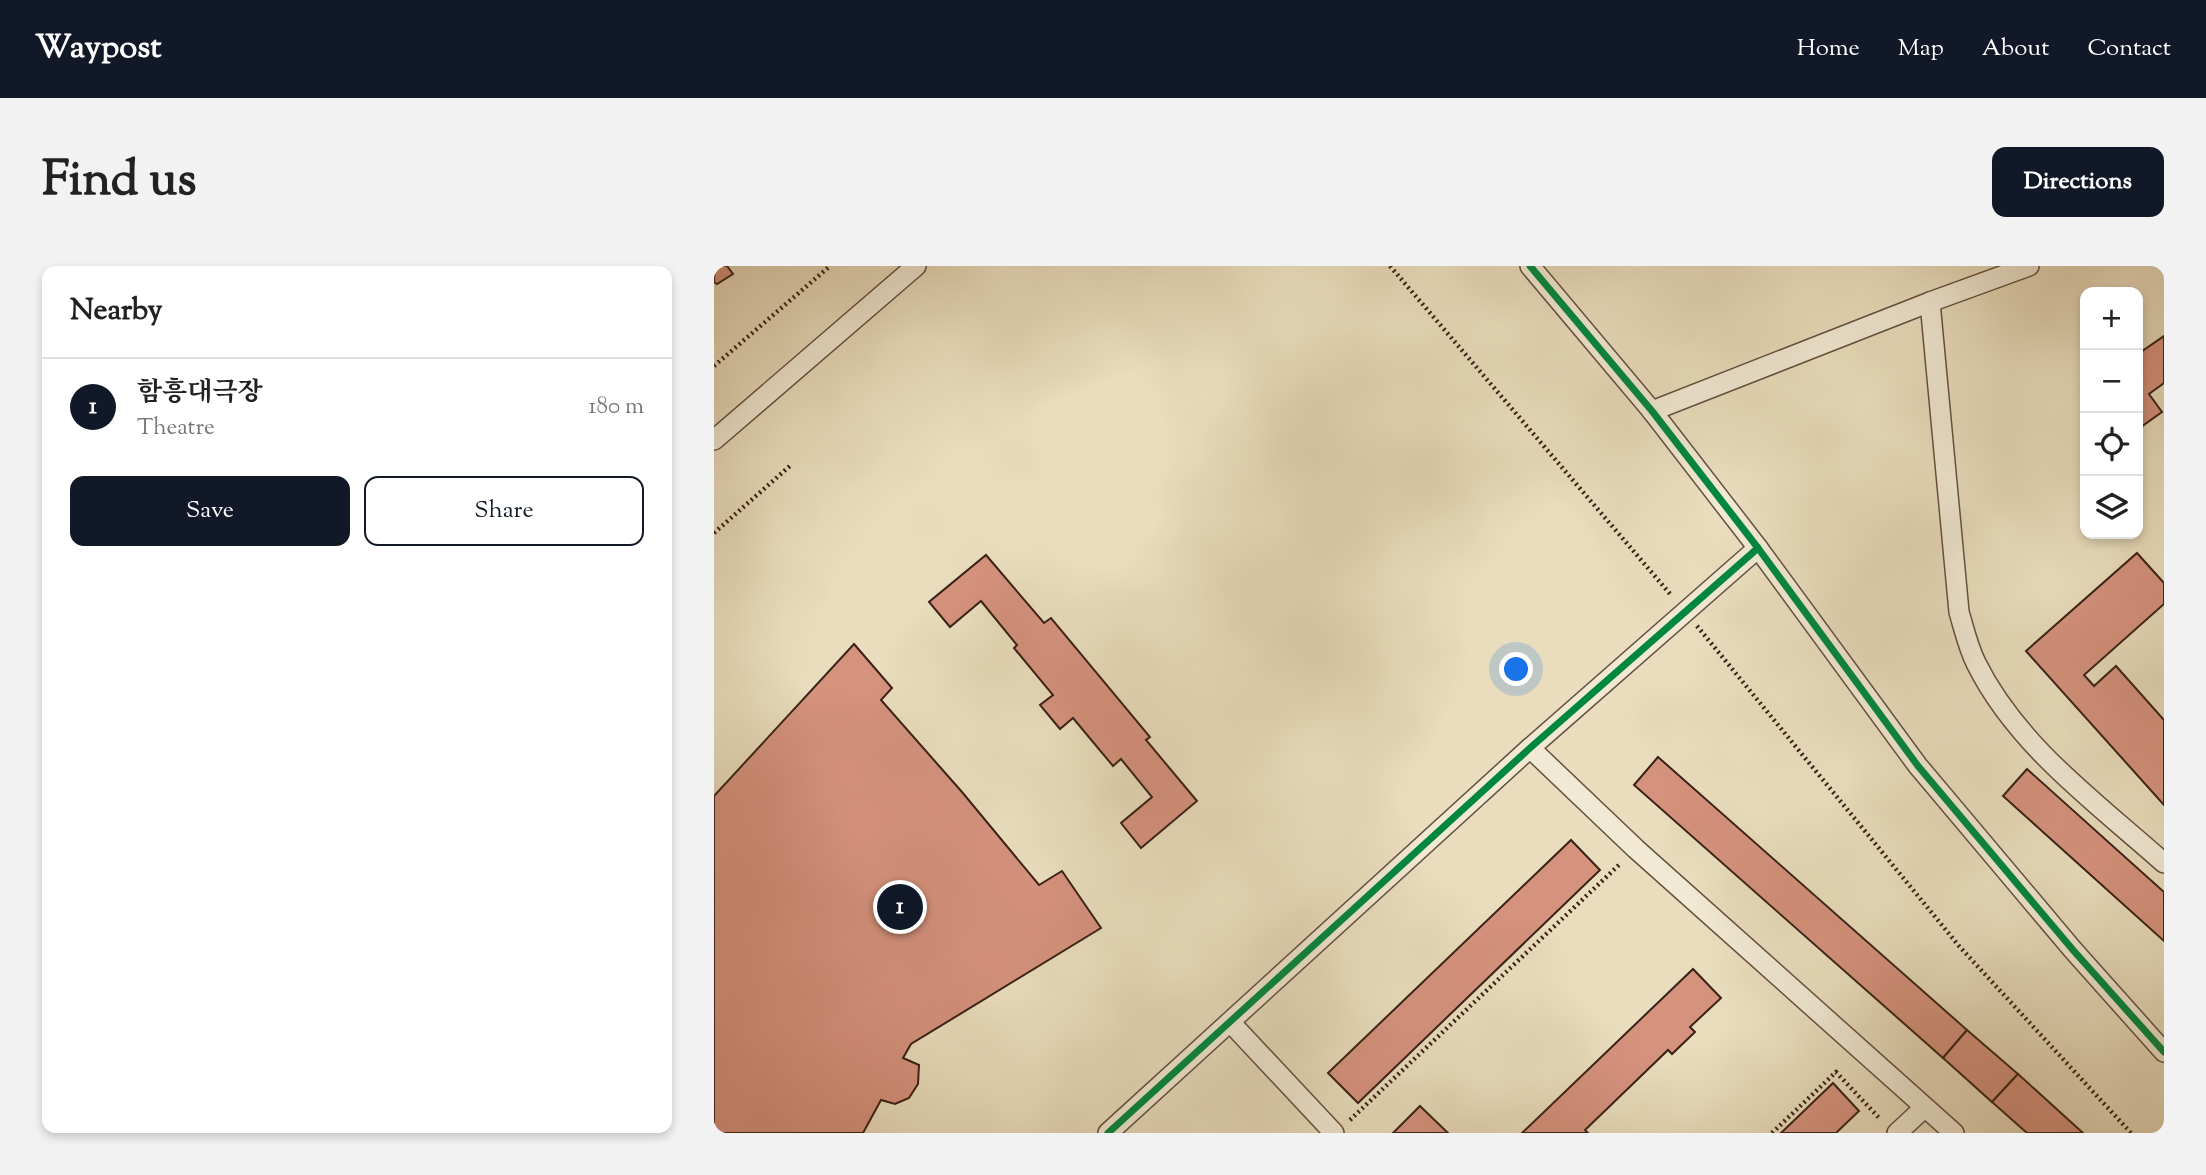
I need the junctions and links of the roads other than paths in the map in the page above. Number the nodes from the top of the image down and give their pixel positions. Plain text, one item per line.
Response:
1 (916, 266) edge
2 (1530, 266) edge
3 (2029, 266) edge
4 (1930, 302) junction
5 (1652, 411) junction
6 (714, 440) edge
7 (1758, 548) junction
8 (1530, 748) junction
9 (2164, 863) edge
10 (1230, 1024) junction
11 (2164, 1052) edge
12 (1924, 1108) junction
13 (1891, 1128) edge
14 (1339, 1130) edge
15 (1108, 1133) edge
16 (1954, 1133) edge

1 - 6 street
2 - 5 street
3 - 4 street
4 - 5 street
4 - 9 street
5 - 7 street
7 - 8 street
7 - 11 street
8 - 10 street
8 - 12 street
10 - 14 street
10 - 15 street
12 - 13 street
12 - 16 street

